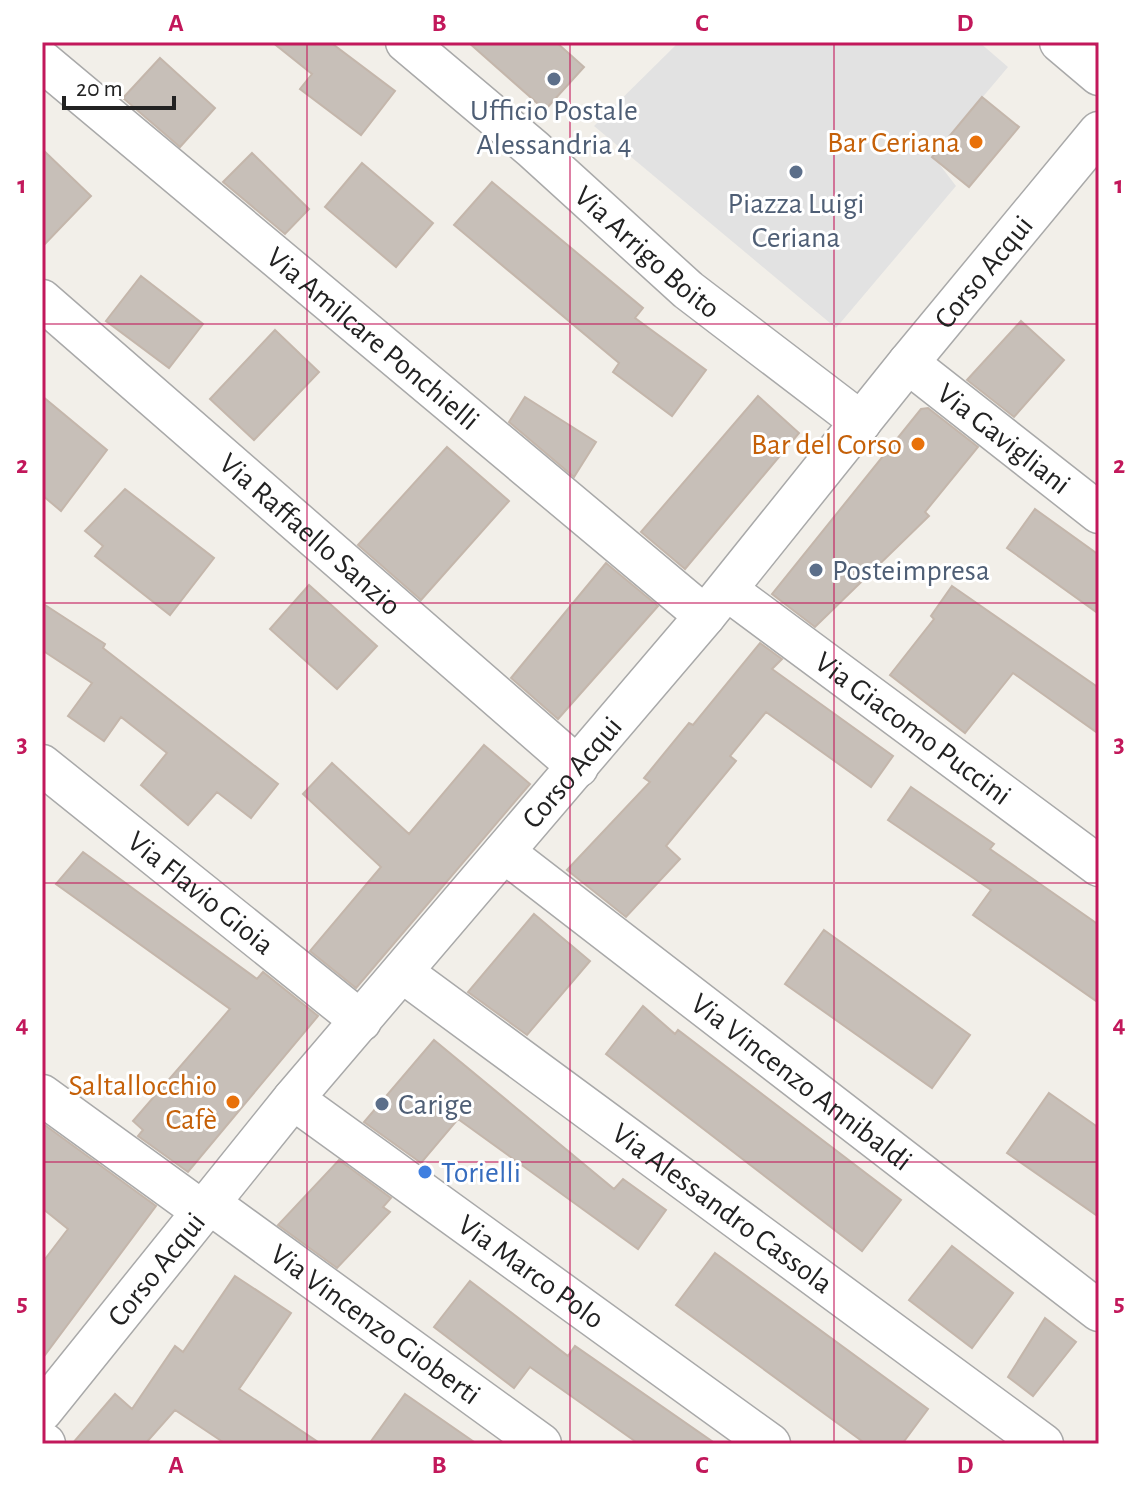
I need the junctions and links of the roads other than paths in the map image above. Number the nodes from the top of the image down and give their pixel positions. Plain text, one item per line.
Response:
1 (406, 42) edge
2 (1060, 42) edge
3 (42, 61) edge
4 (1099, 75) edge
5 (1099, 132) edge
6 (42, 300) edge
7 (908, 363) junction
8 (861, 422) junction
9 (1099, 513) edge
10 (716, 603) junction
11 (42, 765) edge
12 (578, 767) junction
13 (504, 852) junction
14 (1099, 866) edge
15 (402, 972) junction
16 (361, 1021) junction
17 (42, 1095) edge
18 (293, 1099) junction
19 (205, 1207) junction
20 (1099, 1311) edge
21 (42, 1411) edge
22 (541, 1444) edge
23 (770, 1444) edge
24 (1043, 1444) edge

1 - 8 street, Via Arrigo Boito
2 - 4 street
3 - 10 street, Via Amilcare Ponchielli
5 - 7 street, Corso Acqui
6 - 12 street, Via Raffaello Sanzio
7 - 8 street, Corso Acqui
7 - 9 street, Via Gavigliani
8 - 10 street, Corso Acqui
10 - 12 street, Corso Acqui
10 - 14 street, Via Giacomo Puccini
11 - 16 street, Via Flavio Gioia
12 - 13 street, Corso Acqui
13 - 15 street, Corso Acqui
13 - 20 street, Via Vincenzo Annibaldi
15 - 16 street, Corso Acqui
15 - 24 street, Via Alessandro Cassola
16 - 18 street, Corso Acqui
17 - 19 street, Via Vincenzo Gioberti
18 - 19 street, Corso Acqui
18 - 23 street, Via Marco Polo
19 - 21 street, Corso Acqui
19 - 22 street, Via Vincenzo Gioberti

